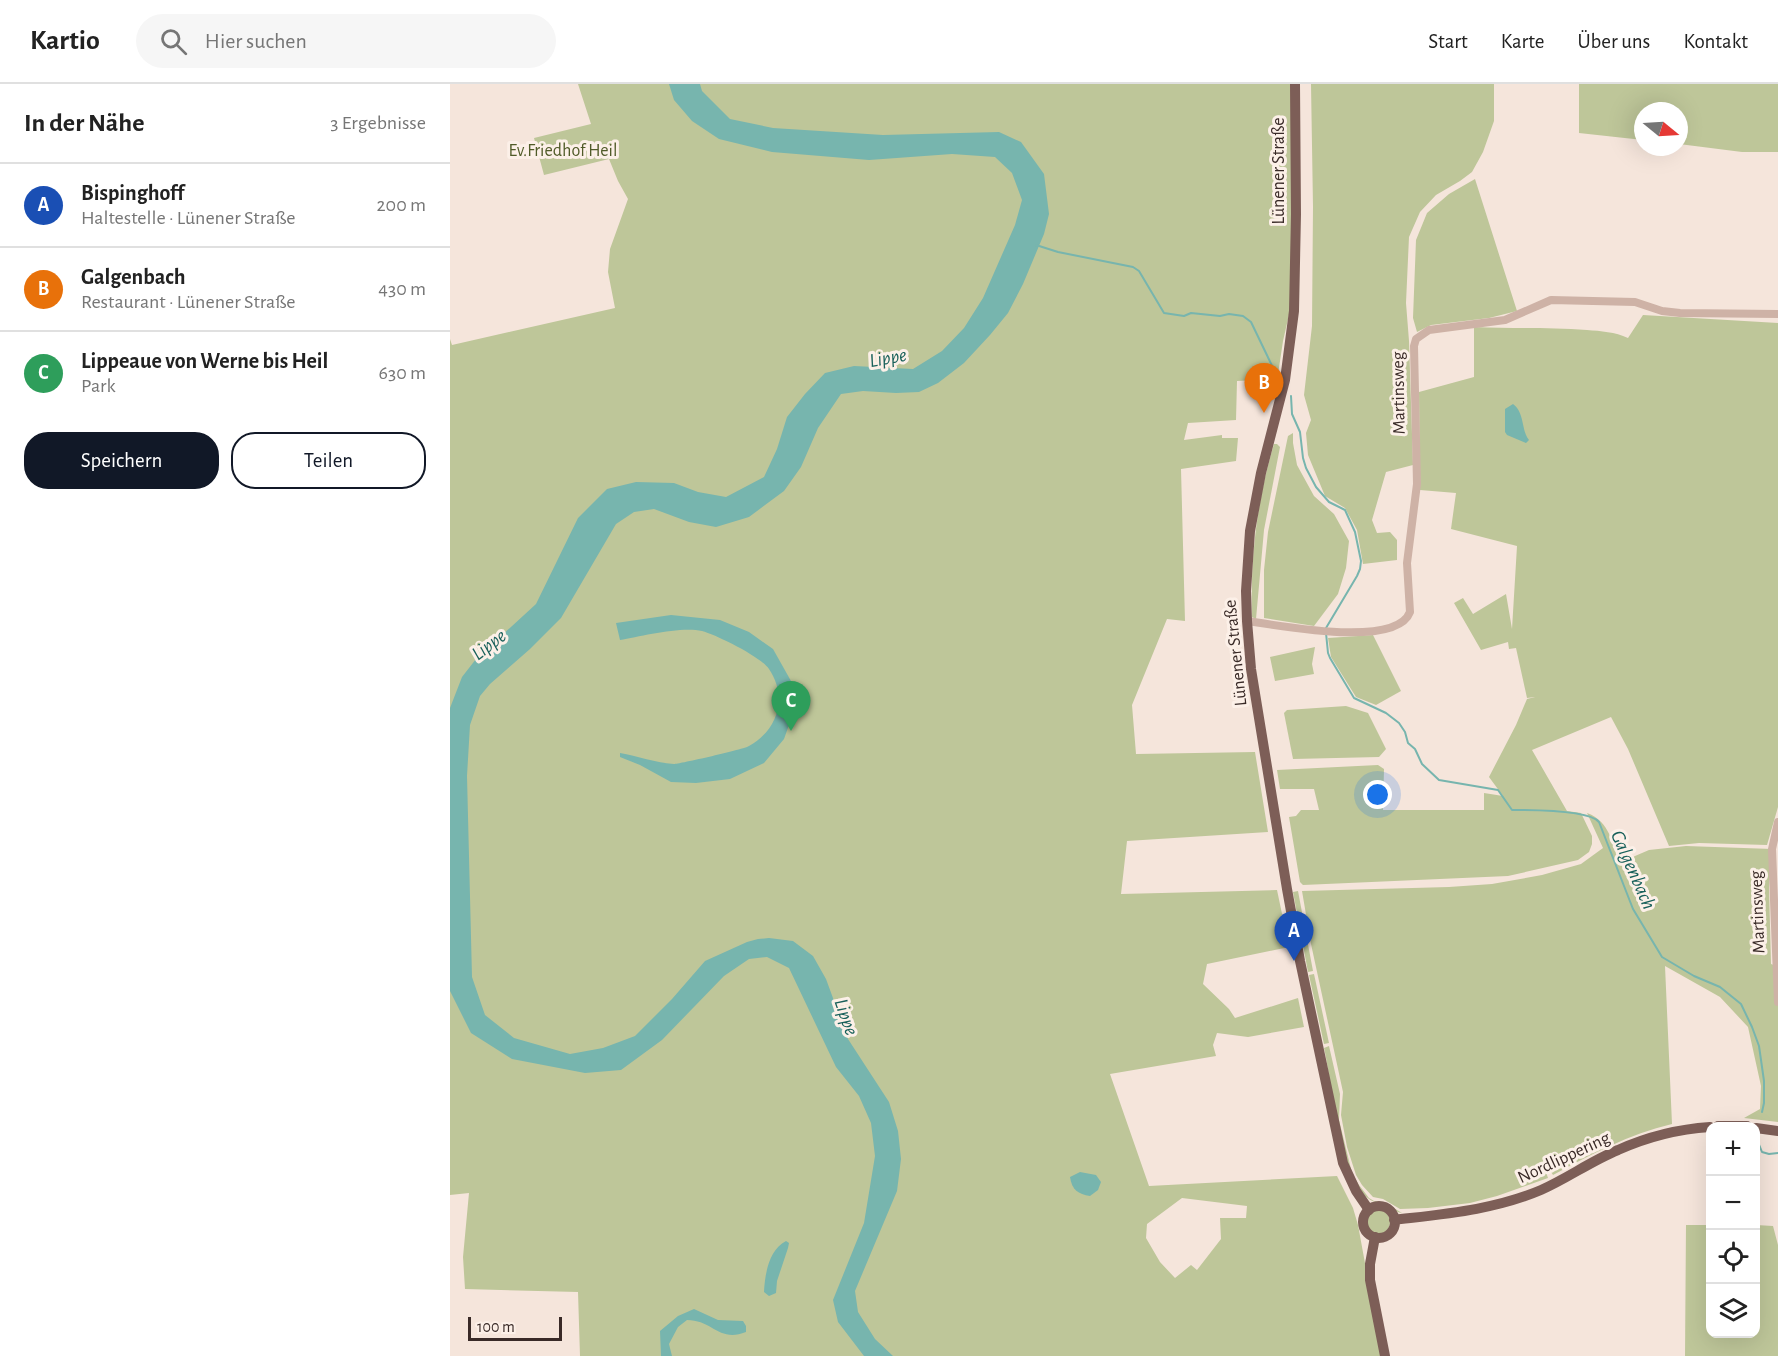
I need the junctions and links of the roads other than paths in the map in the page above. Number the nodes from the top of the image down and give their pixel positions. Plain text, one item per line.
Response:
1 (1295, 84) edge
2 (1778, 314) edge
3 (1247, 621) junction
4 (1778, 822) edge
5 (1778, 1002) edge
6 (1706, 1128) edge
7 (1760, 1129) edge
8 (1778, 1131) edge
9 (1369, 1210) junction
10 (1394, 1220) junction
11 (1375, 1237) junction
12 (1385, 1356) edge

1 - 3 main road, Lünener Straße
2 - 3 street, Martinsweg
3 - 9 main road, Lünener Straße
4 - 5 street, Martinsweg
6 - 10 main road, Nordlippering
7 - 8 main road
9 - 10 main road
9 - 11 main road
10 - 11 main road
11 - 12 main road

